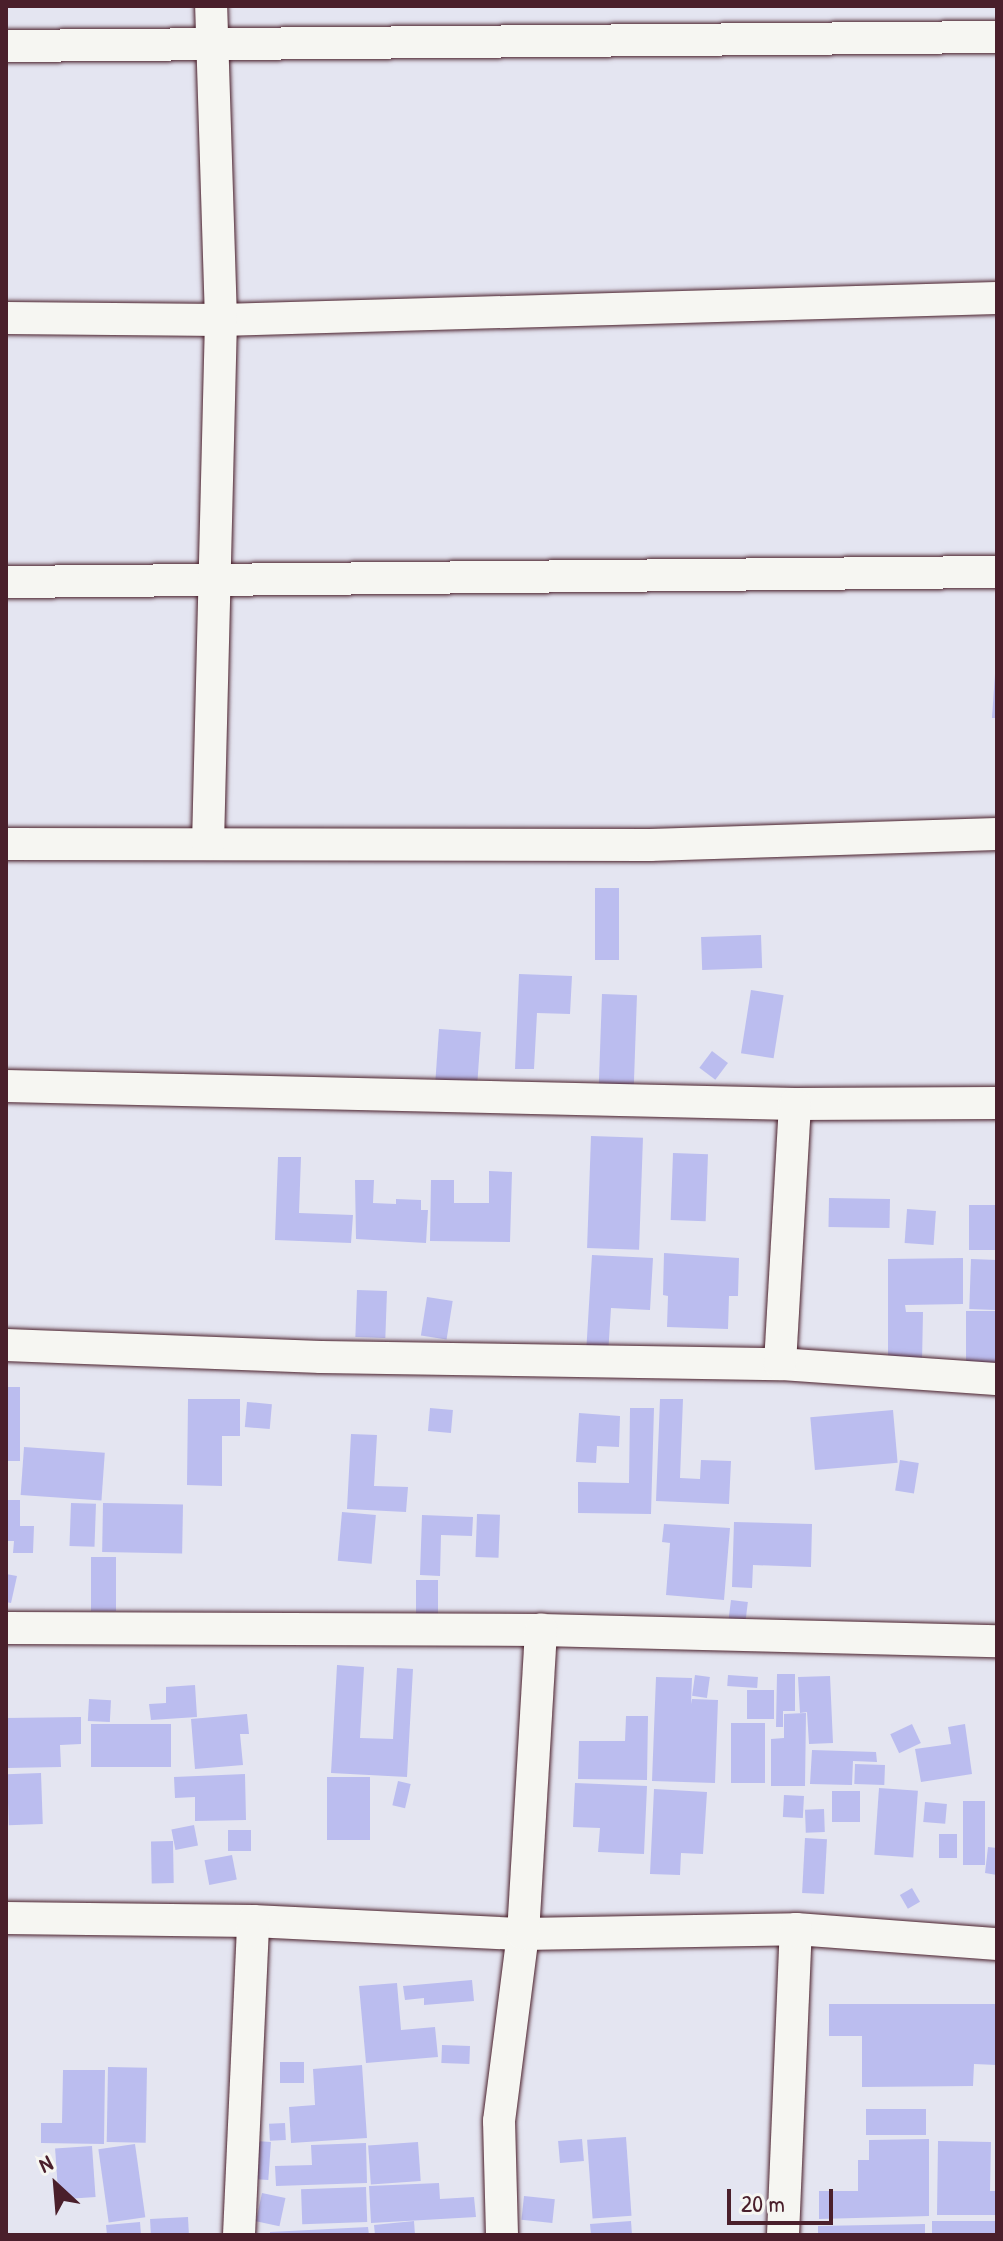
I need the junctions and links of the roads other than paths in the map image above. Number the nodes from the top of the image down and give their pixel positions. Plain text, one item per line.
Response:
1 (211, 6) edge
2 (997, 37) edge
3 (6, 46) edge
4 (213, 46) junction
5 (997, 298) edge
6 (6, 318) edge
7 (221, 320) junction
8 (997, 572) edge
9 (6, 582) edge
10 (216, 582) junction
11 (997, 834) edge
12 (6, 844) edge
13 (208, 844) junction
14 (6, 1086) edge
15 (997, 1103) edge
16 (795, 1104) junction
17 (6, 1345) edge
18 (780, 1364) junction
19 (997, 1379) edge
20 (6, 1628) edge
21 (541, 1630) junction
22 (997, 1641) edge
23 (6, 1918) edge
24 (253, 1921) junction
25 (796, 1929) junction
26 (523, 1934) junction
27 (997, 1944) edge
28 (239, 2235) edge
29 (502, 2235) edge
30 (783, 2235) edge

1 - 4 street
2 - 4 street
3 - 4 street
4 - 7 street
5 - 7 street
6 - 7 street
7 - 10 street
8 - 10 street
9 - 10 street
10 - 13 street
11 - 13 street
12 - 13 street
14 - 16 street
15 - 16 street
16 - 18 street
17 - 18 street
18 - 19 street
20 - 21 street
21 - 22 street
21 - 26 street
23 - 24 street
24 - 26 street
24 - 28 street
25 - 26 street
25 - 27 street
25 - 30 street
26 - 29 street

